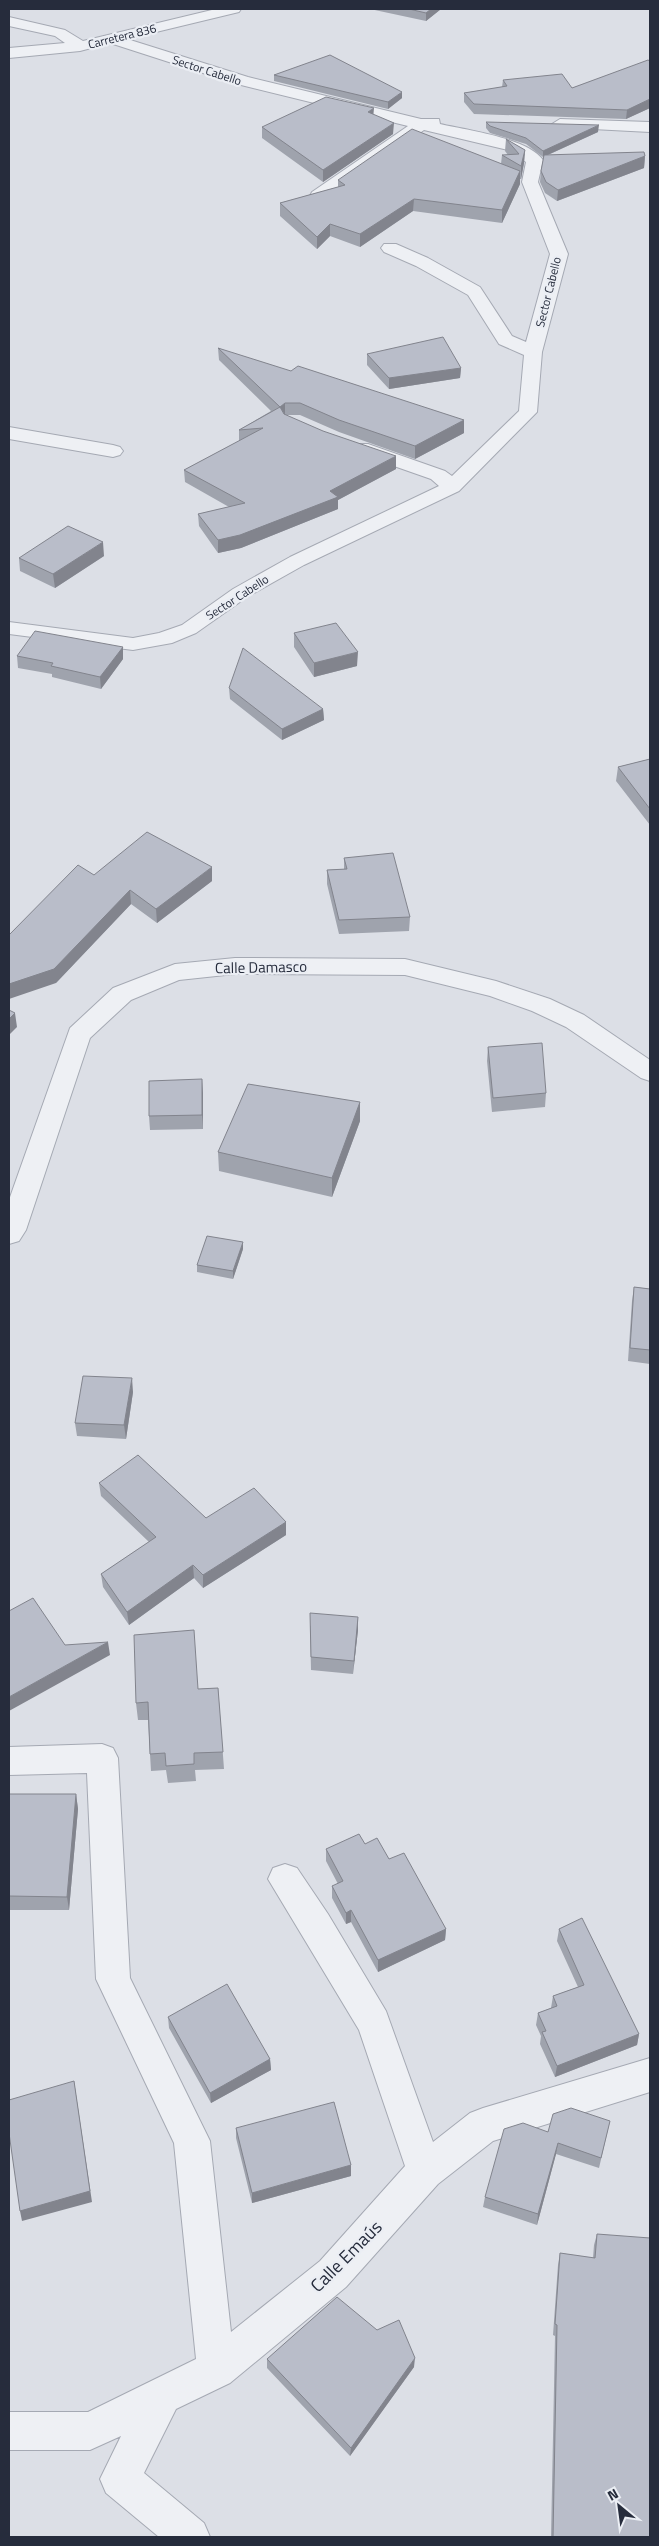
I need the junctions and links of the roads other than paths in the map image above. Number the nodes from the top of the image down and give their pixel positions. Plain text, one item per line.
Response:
1 (234, 9) edge
2 (9, 22) edge
3 (111, 39) junction
4 (80, 46) junction
5 (9, 54) edge
6 (475, 121) dead end
7 (421, 124) junction
8 (542, 124) edge
9 (649, 127) dead end
10 (318, 196) edge
11 (390, 248) dead end
12 (533, 352) junction
13 (9, 433) edge
14 (347, 444) edge
15 (113, 451) dead end
16 (452, 487) junction
17 (9, 628) edge
18 (650, 1072) edge
19 (9, 1234) edge
20 (9, 1761) edge
21 (284, 1879) dead end
22 (650, 2075) edge
23 (425, 2171) junction
24 (216, 2368) junction
25 (162, 2396) junction
26 (9, 2431) edge
27 (190, 2537) edge

1 - 3 street, Carretera 836
2 - 4 street
3 - 4 street, Carretera 836
3 - 7 street, Sector Cabello
4 - 5 street, Carretera 836
6 - 7 street, Sector Cabello
7 - 10 street, Sector Cabello
7 - 12 street, Sector Cabello
8 - 9 street
11 - 12 street
12 - 16 street, Sector Cabello
13 - 15 street
14 - 16 street
16 - 17 street, Sector Cabello
18 - 19 street, Calle Damasco
20 - 24 street
21 - 23 street
22 - 23 street, Calle Emaús
23 - 24 street, Calle Emaús
24 - 25 street, Calle Emaús
25 - 26 street, Calle Emaús
25 - 27 street

